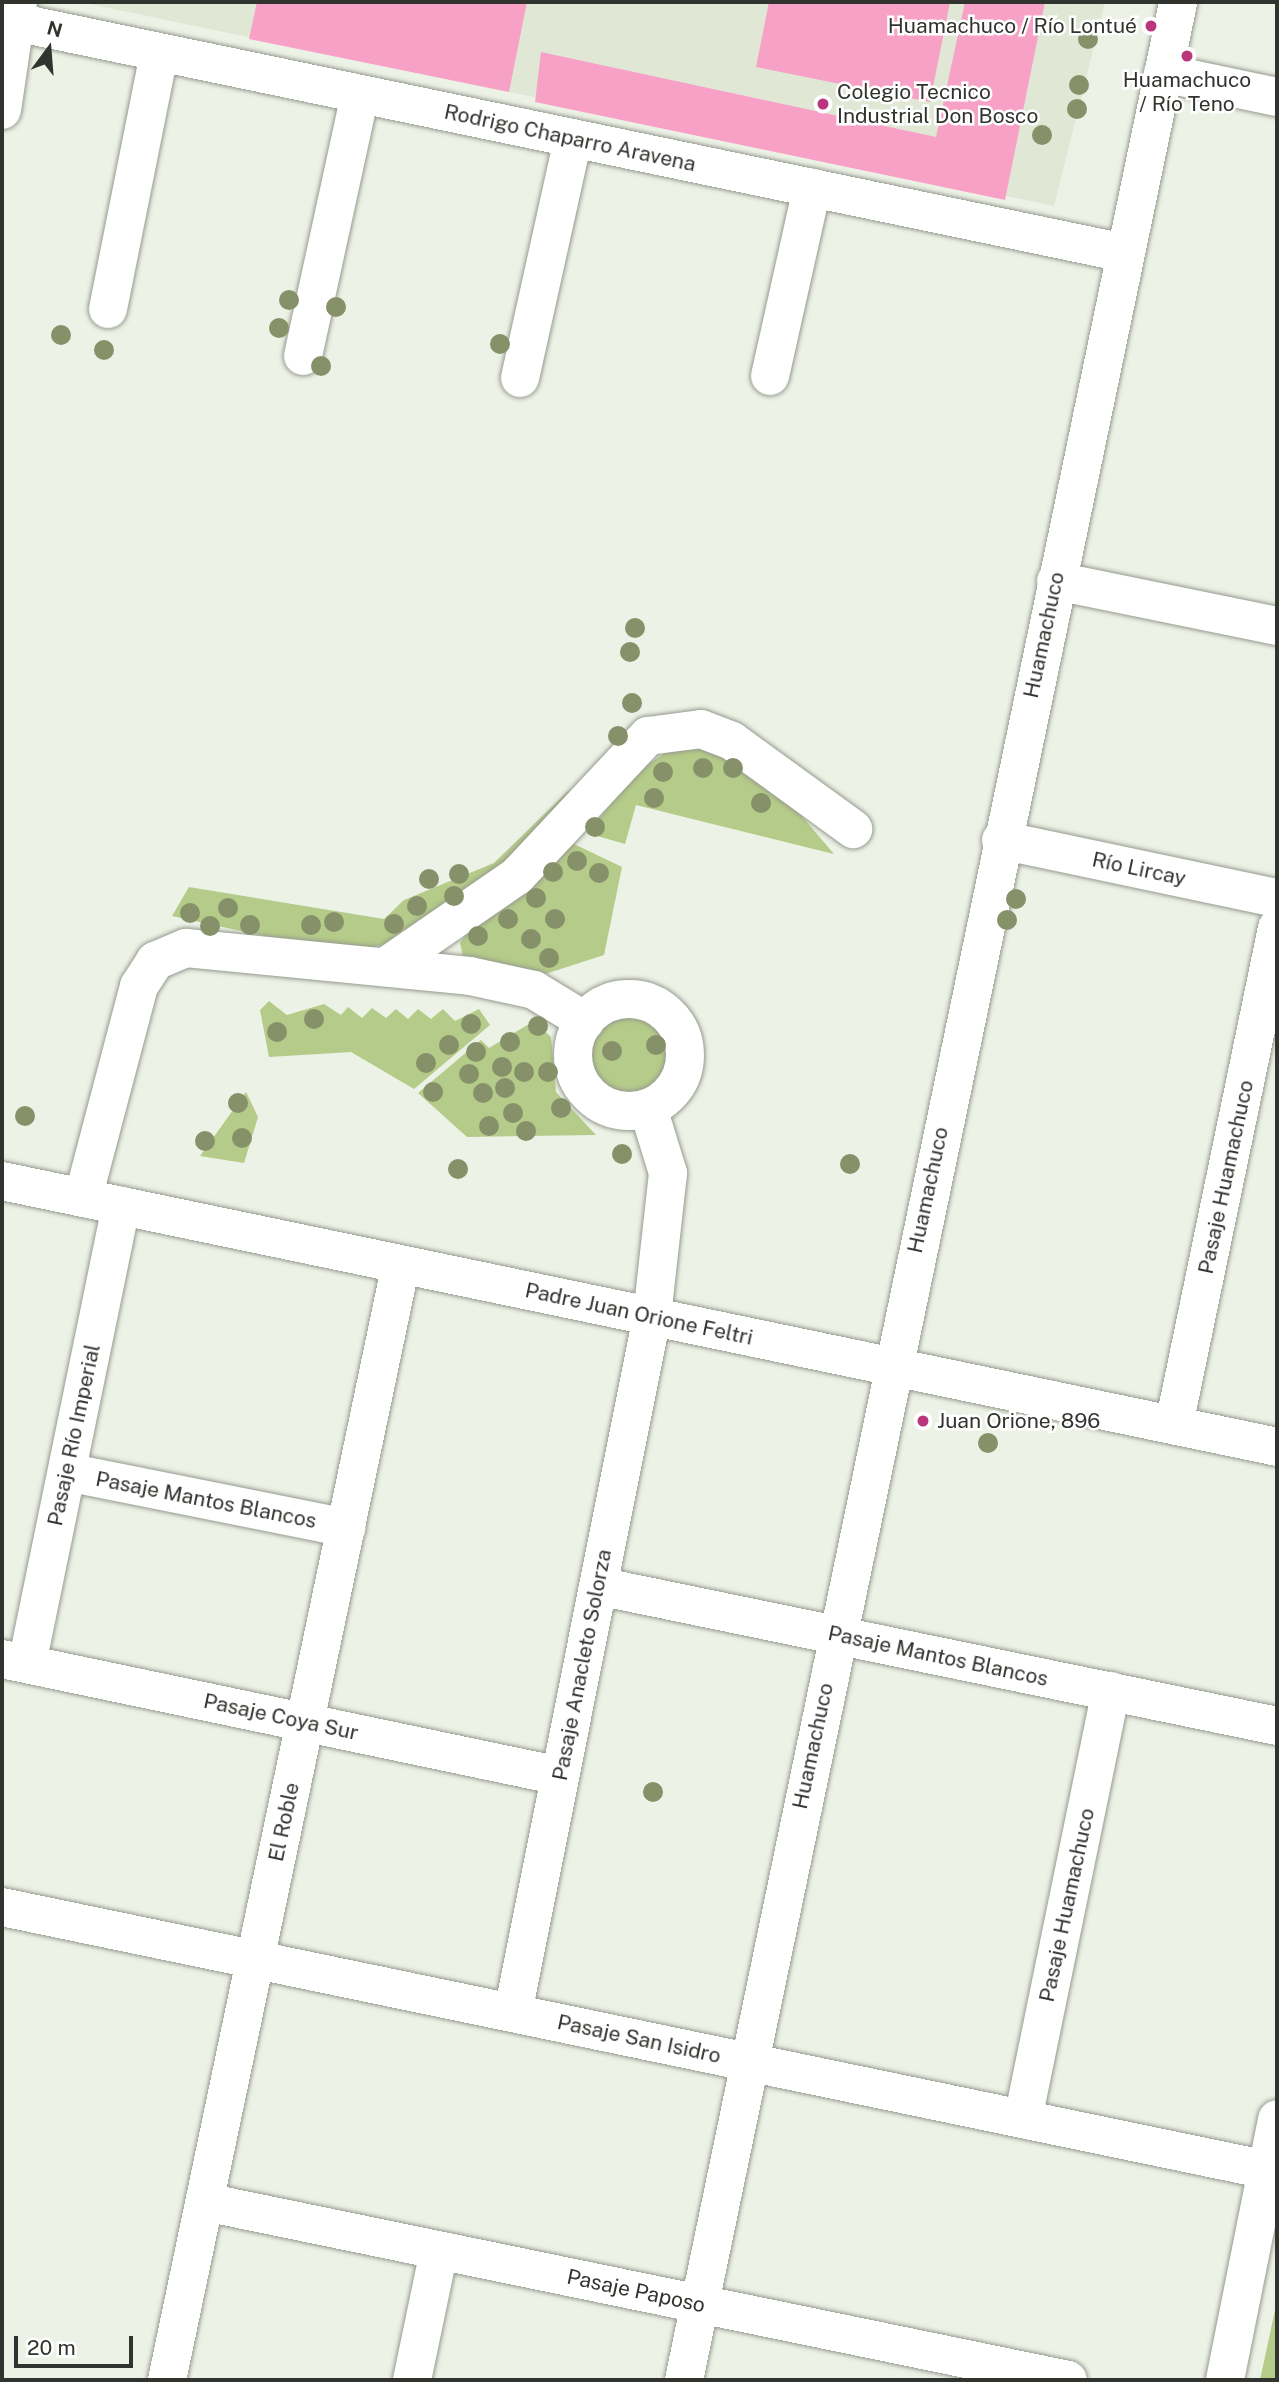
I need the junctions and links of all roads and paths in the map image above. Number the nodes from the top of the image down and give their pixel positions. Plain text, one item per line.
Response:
1 (1178, 2) edge
2 (17, 12) edge
3 (159, 53) junction
4 (1163, 74) junction
5 (360, 95) junction
6 (1277, 97) edge
7 (2, 110) edge
8 (573, 139) junction
9 (812, 188) junction
10 (1125, 253) junction
11 (108, 309) dead end
12 (303, 356) dead end
13 (770, 376) dead end
14 (520, 378) dead end
15 (1056, 580) junction
16 (1277, 626) edge
17 (853, 829) dead end
18 (1001, 840) junction
19 (1277, 898) edge
20 (1277, 928) edge
21 (385, 967) junction
22 (585, 1021) junction
23 (648, 1108) junction
24 (2, 1181) edge
25 (83, 1198) junction
26 (121, 1206) junction
27 (401, 1264) junction
28 (652, 1316) junction
29 (891, 1366) junction
30 (1174, 1425) junction
31 (1277, 1447) edge
32 (67, 1472) junction
33 (346, 1528) junction
34 (598, 1586) junction
35 (835, 1635) junction
36 (14, 1661) edge
37 (1111, 1691) junction
38 (306, 1722) junction
39 (1277, 1726) edge
40 (560, 1776) junction
41 (2, 1907) edge
42 (255, 1960) junction
43 (513, 2013) junction
44 (748, 2062) junction
45 (1023, 2119) junction
46 (1277, 2119) edge
47 (1272, 2171) edge
48 (205, 2203) junction
49 (439, 2251) junction
50 (699, 2304) junction
51 (167, 2380) edge
52 (412, 2380) edge
53 (684, 2380) edge
54 (1068, 2380) edge
55 (1225, 2380) edge

1 - 4 street, Huamachuco
2 - 3 street, Rodrigo Chaparro Aravena
2 - 7 street
3 - 5 street, Rodrigo Chaparro Aravena
3 - 11 street
4 - 6 street
4 - 10 street, Huamachuco
5 - 8 street, Rodrigo Chaparro Aravena
5 - 12 street
8 - 9 street, Rodrigo Chaparro Aravena
8 - 14 street
9 - 10 street, Rodrigo Chaparro Aravena
9 - 13 street
10 - 15 street, Huamachuco
15 - 16 street
15 - 18 street, Huamachuco
17 - 21 street
18 - 19 street, Río Lircay
18 - 29 street, Huamachuco
20 - 30 street, Pasaje Huamachuco
21 - 22 street
21 - 25 street
22 - 23 street
22 - 23 street
23 - 28 street, Pasaje Anacleto Solorza
24 - 25 street, Padre Juan Orione Feltri
25 - 26 street, Padre Juan Orione Feltri
26 - 27 street, Padre Juan Orione Feltri
26 - 32 street, Pasaje Río Imperial
27 - 28 street, Padre Juan Orione Feltri
27 - 33 street, El Roble
28 - 29 street, Padre Juan Orione Feltri
28 - 34 street, Pasaje Anacleto Solorza
29 - 30 street, Padre Juan Orione Feltri
29 - 35 street, Huamachuco
30 - 31 street, Padre Juan Orione Feltri
32 - 33 street, Pasaje Mantos Blancos
32 - 36 street, Pasaje Río Imperial
33 - 38 street, El Roble
34 - 35 street, Pasaje Mantos Blancos
34 - 40 street, Pasaje Anacleto Solorza
35 - 37 street, Pasaje Mantos Blancos
35 - 44 street, Huamachuco
36 - 38 street, Pasaje Coya Sur
37 - 39 street, Pasaje Mantos Blancos
37 - 45 street, Pasaje Huamachuco
38 - 40 street, Pasaje Coya Sur
38 - 42 street, El Roble
40 - 43 street, Pasaje Anacleto Solorza
41 - 42 street, Pasaje San Isidro
42 - 43 street, Pasaje San Isidro
42 - 48 street, El Roble
43 - 44 street, Pasaje San Isidro
44 - 45 street, Pasaje San Isidro
44 - 50 street, Huamachuco
45 - 47 street, Pasaje San Isidro
46 - 47 street
47 - 55 street
48 - 49 street, Pasaje Paposo
48 - 51 street, El Roble
49 - 50 street, Pasaje Paposo
49 - 52 street
50 - 53 street, Huamachuco
50 - 54 street, Pasaje Paposo

